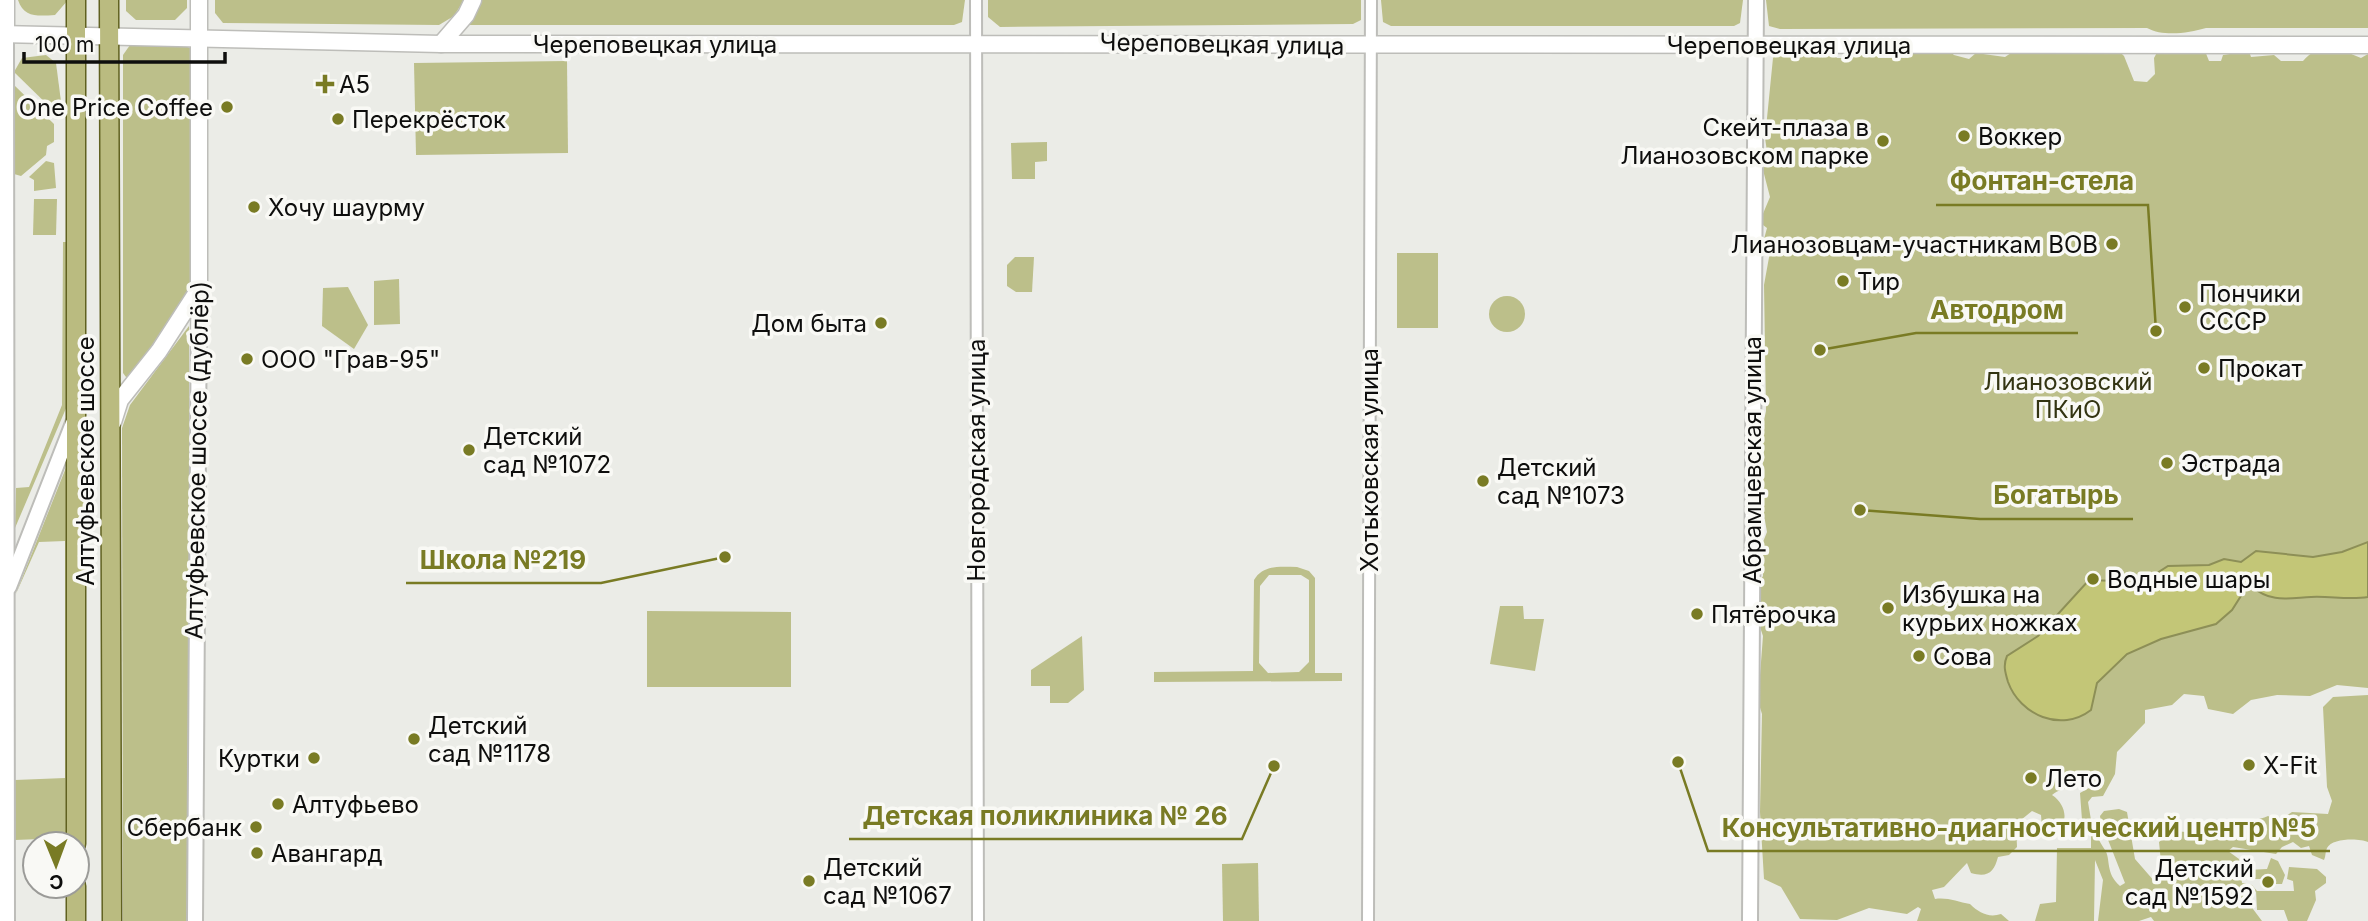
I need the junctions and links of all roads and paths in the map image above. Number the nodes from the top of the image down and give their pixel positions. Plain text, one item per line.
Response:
1 (6, 0) edge
2 (76, 0) edge
3 (109, 0) edge
4 (199, 0) edge
5 (472, 0) edge
6 (976, 0) edge
7 (1371, 0) edge
8 (1756, 0) edge
9 (3, 33) edge
10 (76, 34) junction
11 (108, 34) junction
12 (200, 38) junction
13 (976, 42) junction
14 (441, 44) junction
15 (1754, 45) junction
16 (2368, 45) edge
17 (1371, 46) junction
18 (199, 289) junction
19 (76, 415) junction
20 (108, 434) junction
21 (6, 596) junction
22 (76, 830) edge
23 (76, 900) edge
24 (7, 921) edge
25 (76, 921) edge
26 (112, 921) edge
27 (195, 921) edge
28 (978, 921) edge
29 (1368, 921) edge
30 (1750, 921) edge

1 - 9 main road
2 - 10 main road, Алтуфьевское шоссе
3 - 11 main road, Алтуфьевское шоссе
4 - 12 main road, Алтуфьевское шоссе (дублёр)
5 - 14 main road
6 - 13 street, Новгородская улица
7 - 17 street, Хотьковская улица
8 - 15 street, Абрамцевская улица
9 - 10 main road, Череповецкая улица
9 - 21 street
10 - 11 main road, Череповецкая улица
10 - 19 main road, Алтуфьевское шоссе
11 - 12 main road, Череповецкая улица
11 - 20 main road, Алтуфьевское шоссе
12 - 14 main road, Череповецкая улица
12 - 18 main road, Алтуфьевское шоссе (дублёр)
13 - 14 main road, Череповецкая улица
13 - 17 main road, Череповецкая улица
13 - 28 street, Новгородская улица
15 - 16 main road, Череповецкая улица
15 - 17 main road, Череповецкая улица
15 - 30 street, Абрамцевская улица
17 - 29 street, Хотьковская улица
18 - 20 main road
18 - 27 street, Алтуфьевское шоссе (дублёр)
19 - 21 street
19 - 22 main road, Алтуфьевское шоссе
20 - 26 main road, Алтуфьевское шоссе
21 - 24 street
23 - 25 main road

